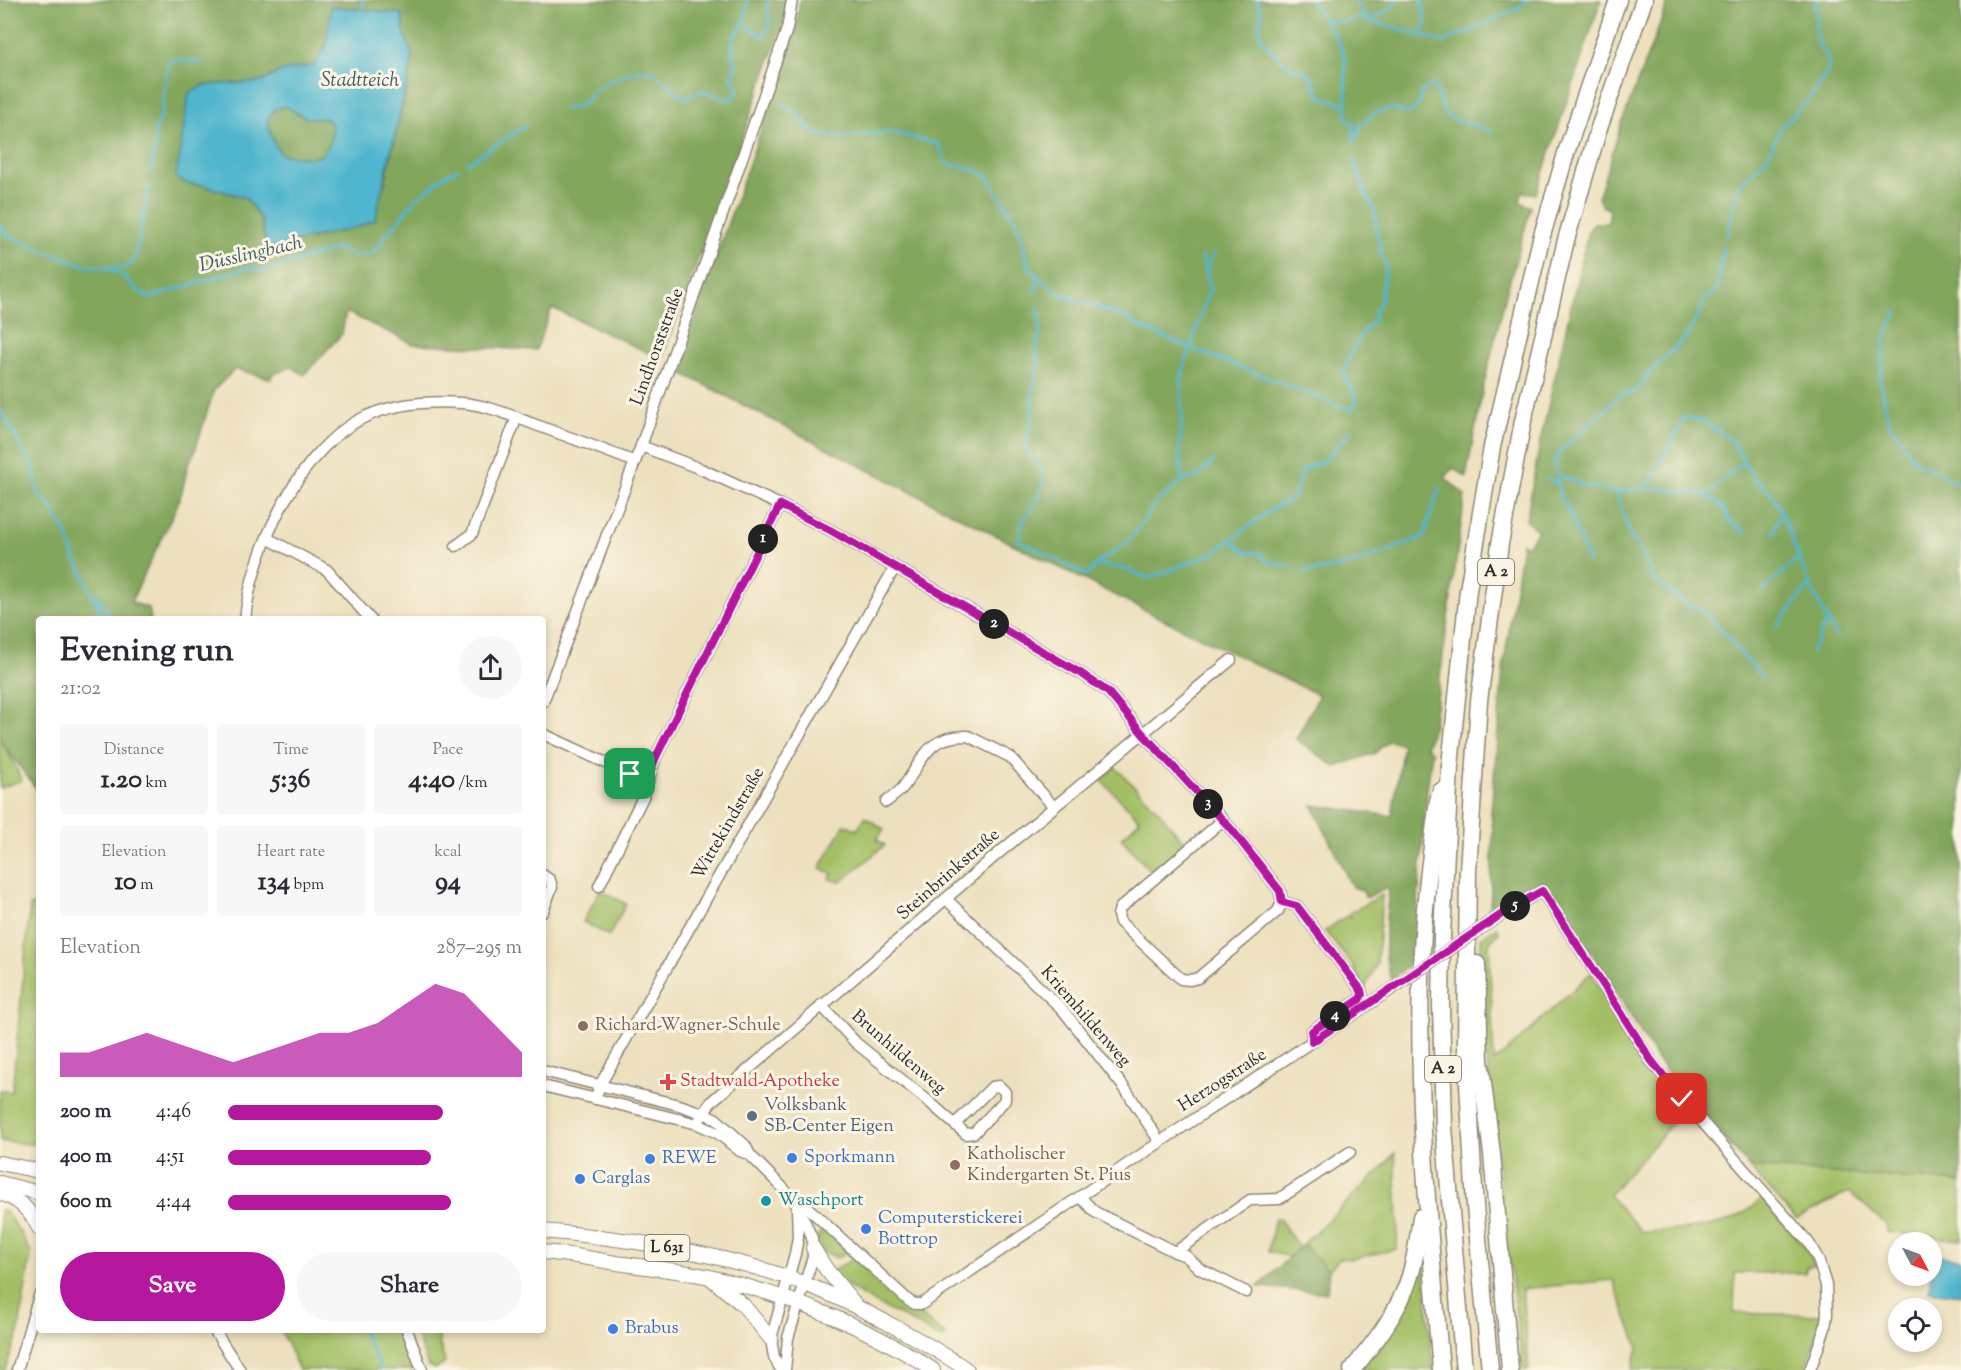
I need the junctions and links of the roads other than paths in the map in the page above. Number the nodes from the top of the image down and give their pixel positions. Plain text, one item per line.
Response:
1 (792, 0) edge
2 (1618, 0) edge
3 (1644, 0) edge
4 (516, 417) junction
5 (640, 446) junction
6 (635, 462) junction
7 (780, 505) junction
8 (267, 538) junction
9 (456, 546) dead end
10 (895, 567) junction
11 (245, 616) edge
12 (367, 616) edge
13 (1231, 660) dead end
14 (546, 694) edge
15 (1143, 734) junction
16 (546, 735) edge
17 (1450, 766) junction
18 (648, 778) junction
19 (886, 802) dead end
20 (1054, 807) junction
21 (1223, 820) junction
22 (1468, 871) junction
23 (546, 877) edge
24 (599, 886) dead end
25 (946, 899) junction
26 (1282, 902) junction
27 (546, 903) edge
28 (821, 1005) junction
29 (1312, 1042) junction
30 (546, 1072) edge
31 (600, 1085) junction
32 (546, 1087) edge
33 (596, 1099) junction
34 (703, 1113) junction
35 (698, 1124) junction
36 (955, 1124) junction
37 (1160, 1142) junction
38 (1350, 1152) dead end
39 (750, 1155) junction
40 (0, 1163) edge
41 (36, 1170) edge
42 (0, 1183) edge
43 (0, 1192) edge
44 (36, 1192) edge
45 (1425, 1192) junction
46 (1080, 1197) junction
47 (797, 1206) junction
48 (36, 1223) edge
49 (546, 1231) edge
50 (813, 1248) junction
51 (546, 1252) edge
52 (1175, 1252) junction
53 (708, 1276) junction
54 (789, 1278) junction
55 (805, 1284) junction
56 (1246, 1292) dead end
57 (783, 1297) junction
58 (799, 1304) junction
59 (36, 1306) edge
60 (857, 1306) junction
61 (216, 1333) edge
62 (408, 1333) edge
63 (771, 1339) junction
64 (238, 1369) edge
65 (17, 1370) edge
66 (422, 1370) edge
67 (783, 1370) edge
68 (933, 1370) edge
69 (967, 1370) edge
70 (1352, 1370) edge
71 (1442, 1370) edge
72 (1464, 1370) edge
73 (1490, 1370) edge
74 (1511, 1370) edge
75 (1810, 1370) edge

1 - 5 street, Lindhorststraße
2 - 17 highway, A 2
3 - 22 highway, A 2
4 - 6 street
4 - 8 street
4 - 9 street
5 - 6 street, Lindhorststraße
5 - 7 street
6 - 14 street, Lindhorststraße
7 - 10 street
7 - 18 street
8 - 11 street
8 - 12 street
10 - 15 street
10 - 31 street, Wittekindstraße
13 - 15 street, Steinbrinkstraße
15 - 20 street, Steinbrinkstraße
15 - 21 street
16 - 18 street
17 - 45 highway
17 - 72 highway, A 2
18 - 24 street
19 - 20 street
20 - 25 street, Steinbrinkstraße
21 - 26 street
21 - 26 street
22 - 73 highway, A 2
22 - 74 highway
23 - 27 street
25 - 28 street, Steinbrinkstraße
25 - 37 street, Kriemhildenweg
26 - 29 street
28 - 34 street, Steinbrinkstraße
28 - 36 street, Brunhildenweg
29 - 37 street, Herzogstraße
29 - 75 street, Herzogstraße, bridge
30 - 31 street
31 - 33 street, Wittekindstraße
31 - 34 street
32 - 33 street
33 - 35 street
34 - 35 street, Steinbrinkstraße
34 - 39 street
35 - 39 street
36 - 36 street
37 - 46 street, Herzogstraße
38 - 52 street
39 - 47 street
40 - 41 main road
42 - 44 main road
43 - 48 main road
45 - 70 highway
45 - 71 highway
46 - 47 street, Herzogstraße
46 - 52 street
47 - 50 street
47 - 54 street
49 - 54 main road, L 631
50 - 55 street
50 - 60 main road
51 - 53 main road, L 631
52 - 56 street
53 - 57 main road, L 631
53 - 63 main road
54 - 55 main road, L 631
54 - 57 street
55 - 58 street
55 - 60 main road, L 631
57 - 58 main road, L 631
57 - 63 street
58 - 67 street
58 - 68 main road, L 631
59 - 65 street
60 - 69 main road, L 631
61 - 64 street
62 - 66 street
63 - 67 street

